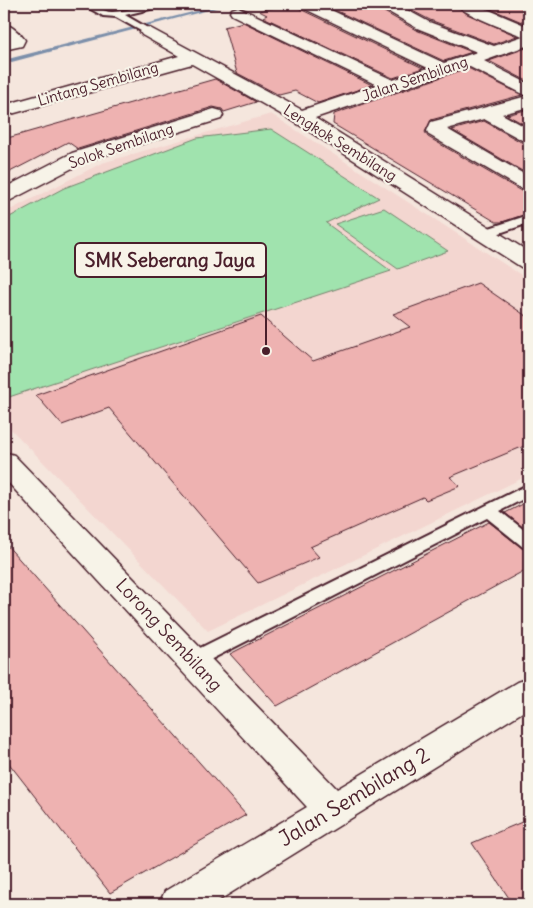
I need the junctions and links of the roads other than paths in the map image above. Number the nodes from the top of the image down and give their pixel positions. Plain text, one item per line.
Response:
1 (87, 4) edge
2 (160, 4) edge
3 (306, 4) edge
4 (385, 4) edge
5 (464, 4) edge
6 (238, 12) dead end
7 (118, 14) junction
8 (148, 32) joint
9 (529, 33) edge
10 (529, 40) edge
11 (493, 52) junction
12 (193, 58) junction
13 (469, 60) junction
14 (444, 69) junction
15 (392, 86) junction
16 (528, 92) edge
17 (4, 110) edge
18 (486, 113) junction
19 (214, 115) dead end
20 (300, 117) junction
21 (529, 136) edge
22 (529, 185) edge
23 (4, 196) edge
24 (529, 219) edge
25 (485, 234) junction
26 (529, 262) edge
27 (4, 461) edge
28 (529, 489) edge
29 (488, 510) junction
30 (529, 543) edge
31 (193, 660) junction
32 (529, 690) edge
33 (332, 810) junction
34 (179, 904) edge

1 - 7 lane
2 - 7 lane
3 - 14 street
4 - 11 street
5 - 9 street
6 - 15 street
7 - 8 lane
8 - 12 street, Lengkok Sembilang
10 - 11 street, Jalan Sembilang
11 - 13 street, Jalan Sembilang
12 - 17 street, Lintang Sembilang
12 - 20 street, Lengkok Sembilang
13 - 14 street, Jalan Sembilang
13 - 16 street
14 - 15 street, Jalan Sembilang
15 - 20 street, Jalan Sembilang
16 - 18 street
18 - 21 street
18 - 22 street
19 - 23 street, Solok Sembilang
20 - 25 street, Lengkok Sembilang
24 - 25 lane
25 - 26 street, Lengkok Sembilang
27 - 31 street, Lorong Sembilang
28 - 29 lane
29 - 30 lane
29 - 31 lane
31 - 33 street, Lorong Sembilang
32 - 33 street, Jalan Sembilang 2
33 - 34 street, Jalan Sembilang 2

